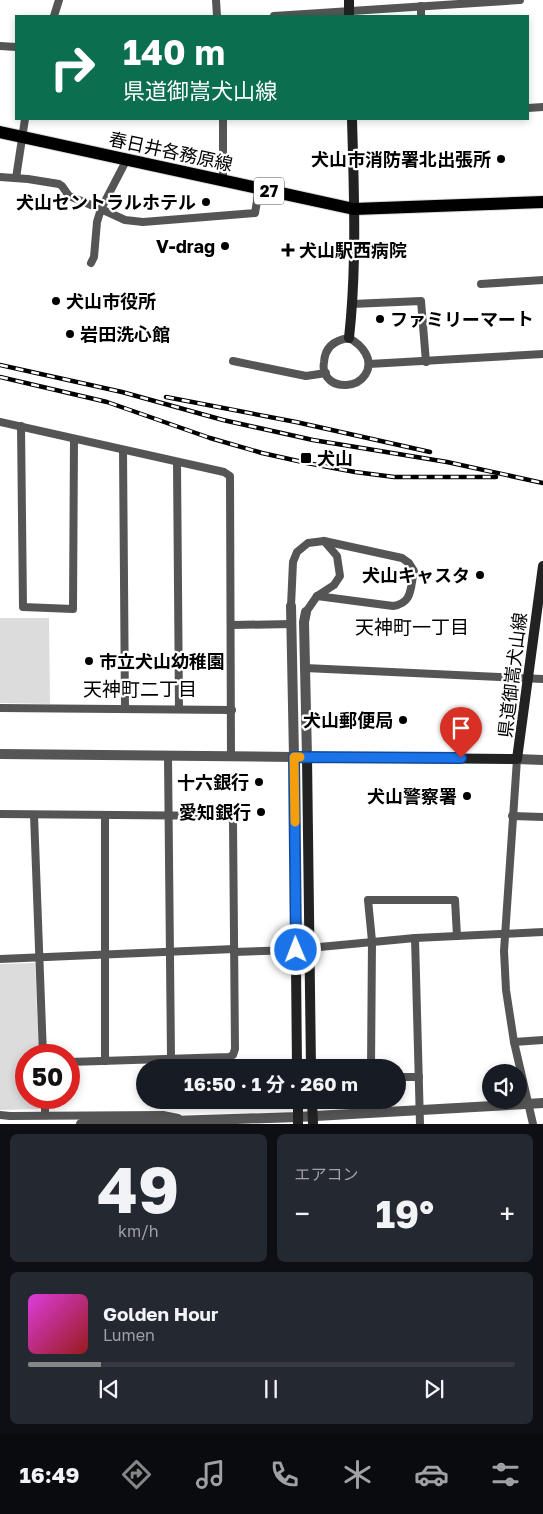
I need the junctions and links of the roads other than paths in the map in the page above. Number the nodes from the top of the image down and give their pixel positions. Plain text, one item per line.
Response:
1 (59, 0) edge
2 (216, 0) edge
3 (520, 0) edge
4 (421, 6) junction
5 (349, 9) edge
6 (54, 15) edge
7 (217, 15) edge
8 (285, 15) edge
9 (421, 15) edge
10 (0, 46) edge
11 (15, 47) edge
12 (543, 107) edge
13 (529, 108) edge
14 (25, 120) edge
15 (223, 120) edge
16 (352, 120) edge
17 (0, 132) edge
18 (23, 137) junction
19 (127, 159) junction
20 (0, 177) edge
21 (16, 178) junction
22 (223, 180) junction
23 (259, 189) junction
24 (543, 202) edge
25 (101, 209) junction
26 (354, 209) junction
27 (91, 263) dead end
28 (543, 280) edge
29 (482, 284) dead end
30 (352, 304) junction
31 (349, 338) junction
32 (543, 354) edge
33 (233, 361) dead end
34 (426, 362) junction
35 (369, 364) junction
36 (326, 373) junction
37 (0, 422) edge
38 (21, 426) junction
39 (74, 439) junction
40 (123, 450) junction
41 (177, 463) junction
42 (324, 541) junction
43 (543, 566) edge
44 (316, 596) junction
45 (292, 606) joint
46 (306, 612) joint
47 (292, 624) junction
48 (232, 625) junction
49 (305, 668) junction
50 (528, 678) junction
51 (543, 679) edge
52 (0, 708) edge
53 (125, 709) junction
54 (179, 709) junction
55 (232, 710) junction
56 (0, 754) edge
57 (232, 756) junction
58 (168, 757) junction
59 (294, 757) junction
60 (307, 757) junction
61 (517, 759) junction
62 (543, 760) edge
63 (0, 814) edge
64 (34, 815) junction
65 (104, 816) junction
66 (169, 816) junction
67 (512, 816) junction
68 (543, 817) edge
69 (543, 932) edge
70 (504, 934) junction
71 (458, 936) junction
72 (415, 938) junction
73 (372, 941) junction
74 (309, 948) junction
75 (296, 950) junction
76 (234, 951) junction
77 (170, 952) junction
78 (105, 954) junction
79 (39, 957) junction
80 (0, 959) edge
81 (543, 1040) edge
82 (514, 1042) junction
83 (43, 1044) edge
84 (171, 1058) junction
85 (298, 1059) edge
86 (311, 1059) edge
87 (371, 1059) edge
88 (105, 1061) junction
89 (80, 1062) edge
90 (406, 1077) edge
91 (419, 1077) junction
92 (528, 1103) junction
93 (543, 1103) edge
94 (45, 1109) edge
95 (420, 1111) junction
96 (0, 1115) edge
97 (45, 1115) junction
98 (298, 1120) edge
99 (313, 1120) edge
100 (180, 1122) edge
101 (81, 1124) edge
102 (420, 1124) edge
103 (533, 1124) edge

1 - 6 street
2 - 7 street
3 - 4 street
4 - 5 street
4 - 9 street
5 - 8 street
10 - 11 street
12 - 13 street
14 - 18 street
15 - 22 street
16 - 26 main road
17 - 18 main road, 春日井各務原線 / 27
18 - 19 main road, 春日井各務原線 / 27
18 - 21 street
19 - 22 main road, 春日井各務原線 / 27
19 - 25 street
20 - 21 street
21 - 25 street
22 - 23 main road, 春日井各務原線 / 27
23 - 25 street
23 - 26 main road, 春日井各務原線 / 27
24 - 26 main road, 春日井各務原線 / 27
25 - 27 street
26 - 30 main road
28 - 29 street
30 - 31 main road
30 - 34 street
31 - 35 street
31 - 36 street
32 - 34 street
33 - 36 street
34 - 35 street
35 - 36 street
37 - 38 street
38 - 39 street
38 - 39 street
39 - 40 street
40 - 41 street
40 - 53 street
41 - 48 street
41 - 54 street
42 - 44 street
42 - 44 street
42 - 45 street
43 - 50 main road, 県道御嵩犬山線
44 - 46 street
45 - 47 street
46 - 49 street
47 - 48 street
47 - 59 street
48 - 55 street
49 - 50 street
49 - 60 street
50 - 51 street
50 - 61 main road, 県道御嵩犬山線
52 - 53 street
53 - 54 street
54 - 55 street
55 - 57 street
56 - 58 street
57 - 58 street
57 - 59 street
58 - 66 street
59 - 60 main road, 県道御嵩犬山線
59 - 75 main road
60 - 61 main road, 県道御嵩犬山線
60 - 74 main road
61 - 62 street
61 - 67 street
63 - 64 street
64 - 65 street
64 - 79 street
65 - 66 street
65 - 78 street
66 - 76 street
66 - 77 street
67 - 68 street
67 - 70 street
69 - 70 street
70 - 71 street
70 - 82 street
71 - 72 street
71 - 73 street
72 - 73 street
72 - 91 street
73 - 74 street
73 - 87 street
74 - 86 main road
75 - 76 street
75 - 85 main road
76 - 77 street
76 - 84 street
77 - 78 street
77 - 84 street
78 - 79 street
78 - 88 street
79 - 80 street
79 - 83 street
81 - 82 street
82 - 92 street
84 - 88 street
88 - 89 street
90 - 91 street
91 - 95 street
92 - 93 street
92 - 95 street
92 - 103 street
94 - 97 street
95 - 99 street
95 - 102 street
96 - 97 street
97 - 100 street
98 - 99 street
98 - 100 street
100 - 101 street

